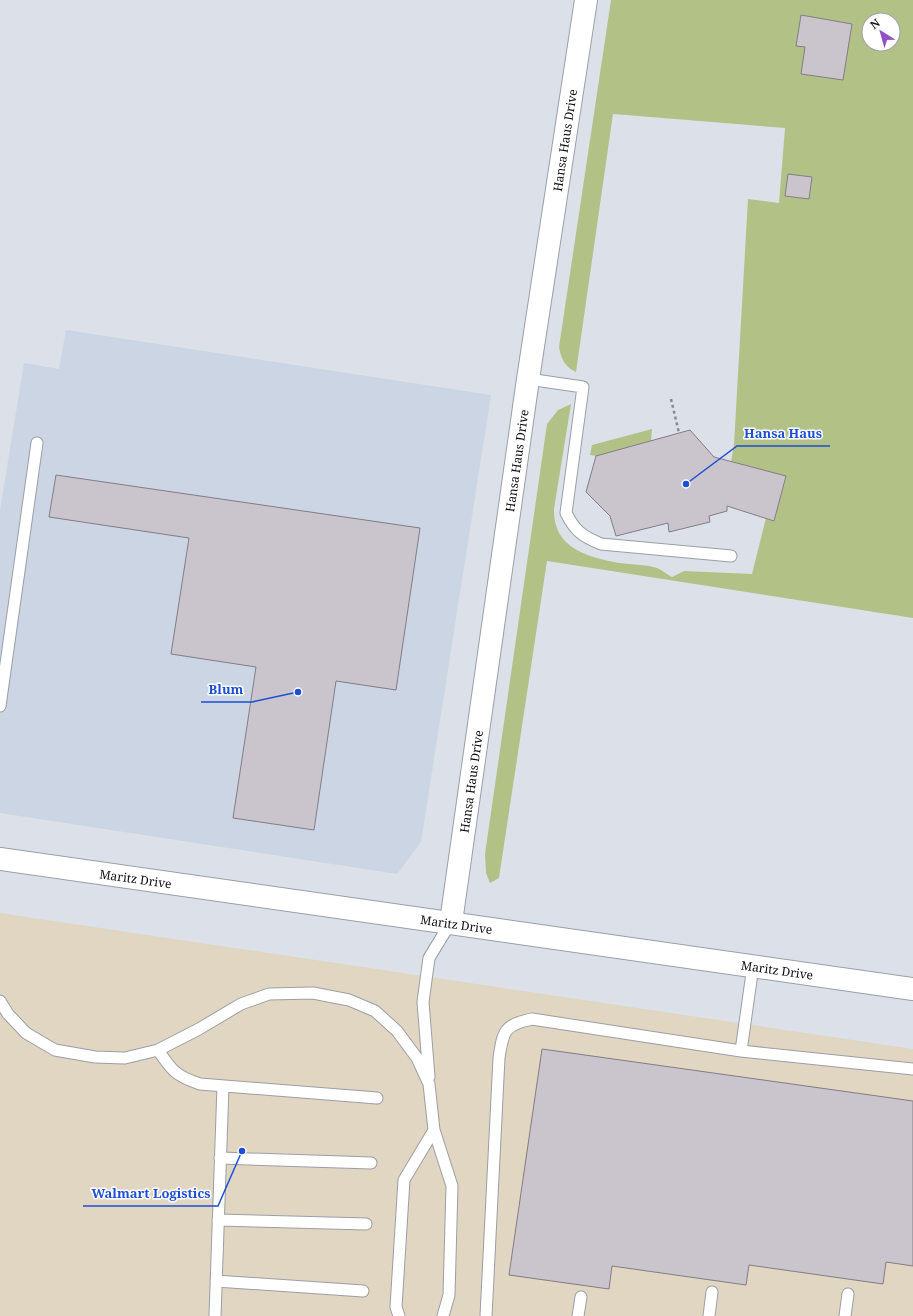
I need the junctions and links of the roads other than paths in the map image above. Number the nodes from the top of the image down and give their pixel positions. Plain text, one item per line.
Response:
1 (586, 0) edge
2 (528, 379) junction
3 (36, 443) dead end
4 (731, 556) dead end
5 (0, 706) edge
6 (0, 859) edge
7 (451, 922) junction
8 (753, 966) junction
9 (913, 989) edge
10 (0, 1001) edge
11 (158, 1050) junction
12 (741, 1051) junction
13 (913, 1069) edge
14 (430, 1084) junction
15 (223, 1086) junction
16 (377, 1098) dead end
17 (434, 1130) junction
18 (220, 1158) junction
19 (371, 1163) dead end
20 (218, 1220) junction
21 (366, 1224) dead end
22 (216, 1281) junction
23 (363, 1291) dead end
24 (712, 1292) dead end
25 (848, 1294) dead end
26 (581, 1297) dead end
27 (215, 1316) edge
28 (399, 1316) edge
29 (443, 1316) edge
30 (486, 1316) edge
31 (578, 1316) edge
32 (709, 1316) edge
33 (844, 1316) edge

1 - 2 street, Hansa Haus Drive
2 - 4 lane
2 - 7 street, Hansa Haus Drive
3 - 5 lane
6 - 7 street, Maritz Drive
7 - 8 street, Maritz Drive
7 - 14 lane
8 - 9 street, Maritz Drive
8 - 12 lane
10 - 11 lane
11 - 14 lane
11 - 15 lane
12 - 13 lane
12 - 30 lane
14 - 17 lane
15 - 16 lane
15 - 18 lane
17 - 28 lane
17 - 29 lane
18 - 19 lane
18 - 20 lane
20 - 21 lane
20 - 22 lane
22 - 23 lane
22 - 27 lane
24 - 32 lane
25 - 33 lane
26 - 31 lane

